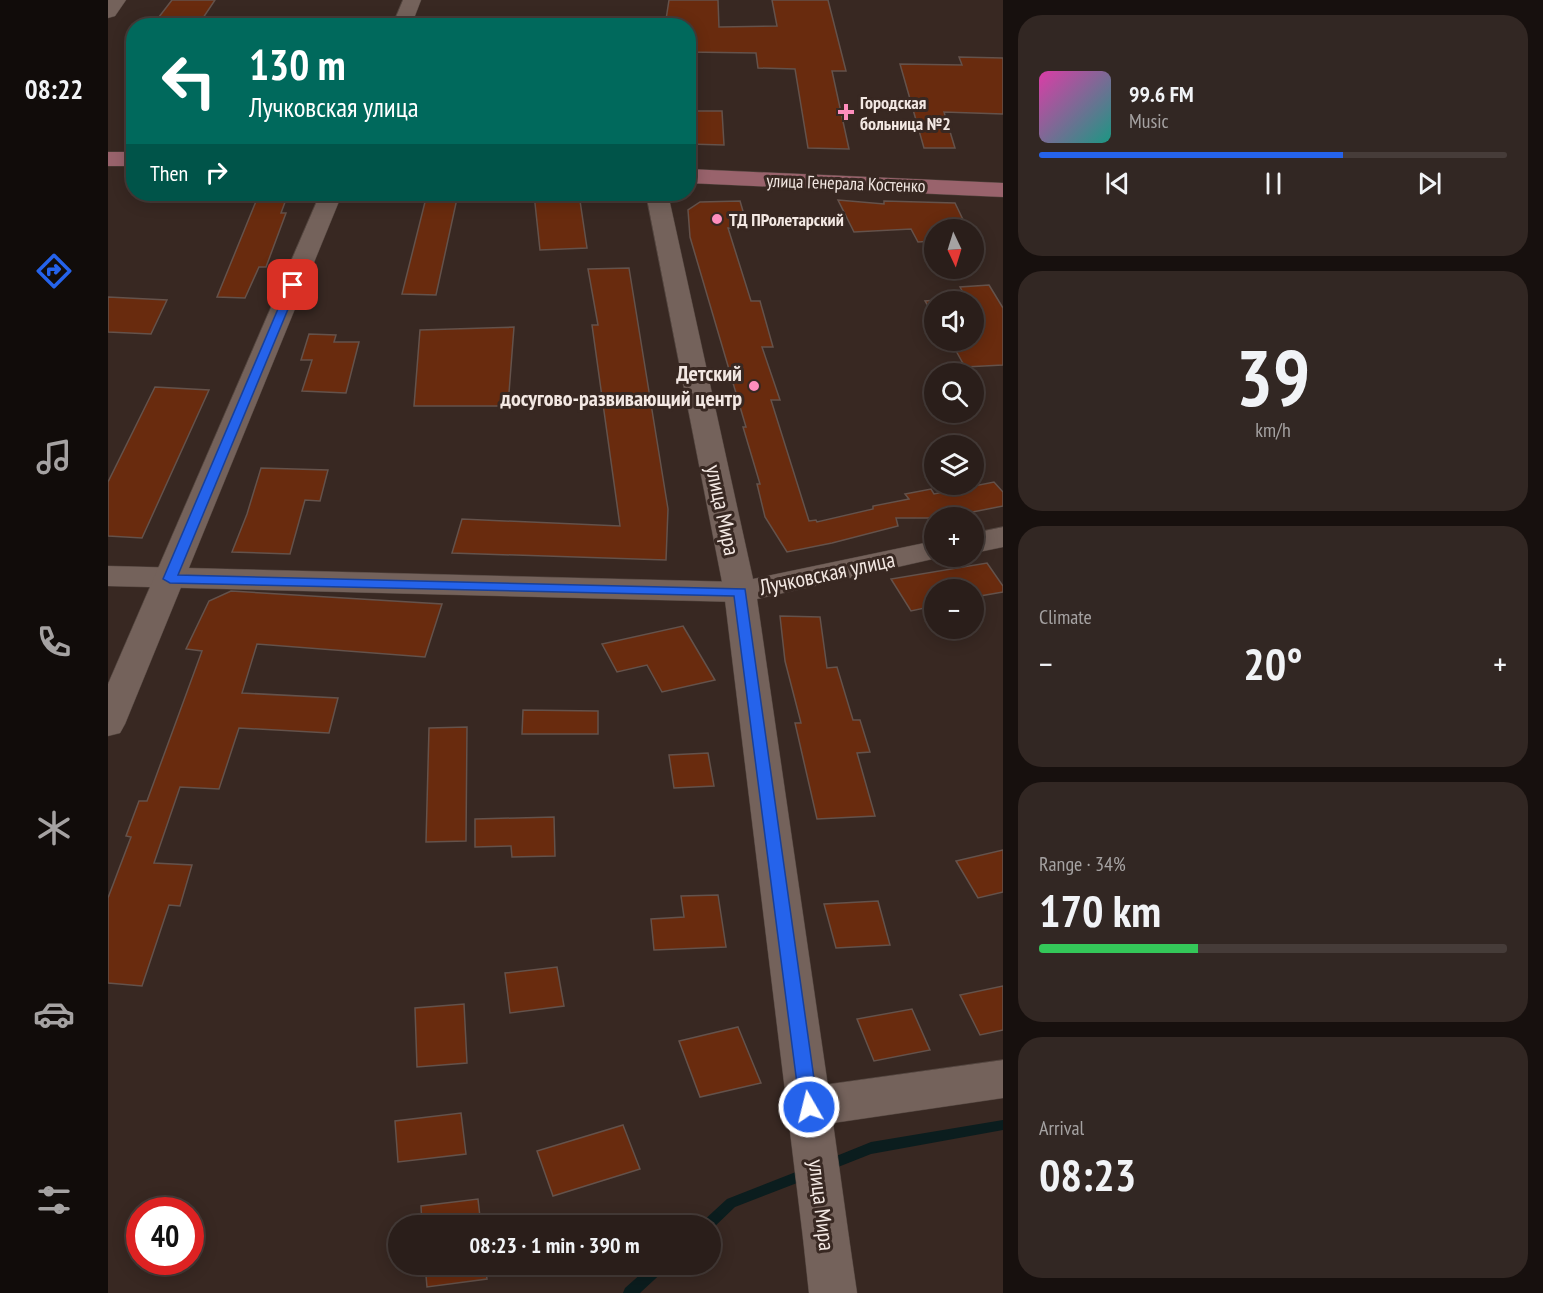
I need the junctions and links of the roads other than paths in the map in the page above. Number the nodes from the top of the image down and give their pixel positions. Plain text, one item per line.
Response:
1 (117, 0) edge
2 (412, 0) edge
3 (108, 12) edge
4 (404, 18) edge
5 (108, 159) edge
6 (126, 159) edge
7 (696, 176) edge
8 (1003, 190) edge
9 (328, 201) edge
10 (658, 201) edge
11 (1003, 537) edge
12 (984, 541) edge
13 (924, 553) edge
14 (108, 576) edge
15 (170, 579) junction
16 (740, 592) junction
17 (108, 724) edge
18 (1003, 1079) edge
19 (809, 1107) junction
20 (833, 1293) edge

1 - 3 street
2 - 4 street
5 - 6 main road
7 - 8 main road, улица Генерала Костенко
9 - 15 street
10 - 16 street, улица Мира
11 - 12 street
13 - 16 street, Лучковская улица
14 - 15 street, Лучковская улица
15 - 16 street, Лучковская улица
15 - 17 street
16 - 19 street, улица Мира
18 - 19 street
19 - 20 street, улица Мира

